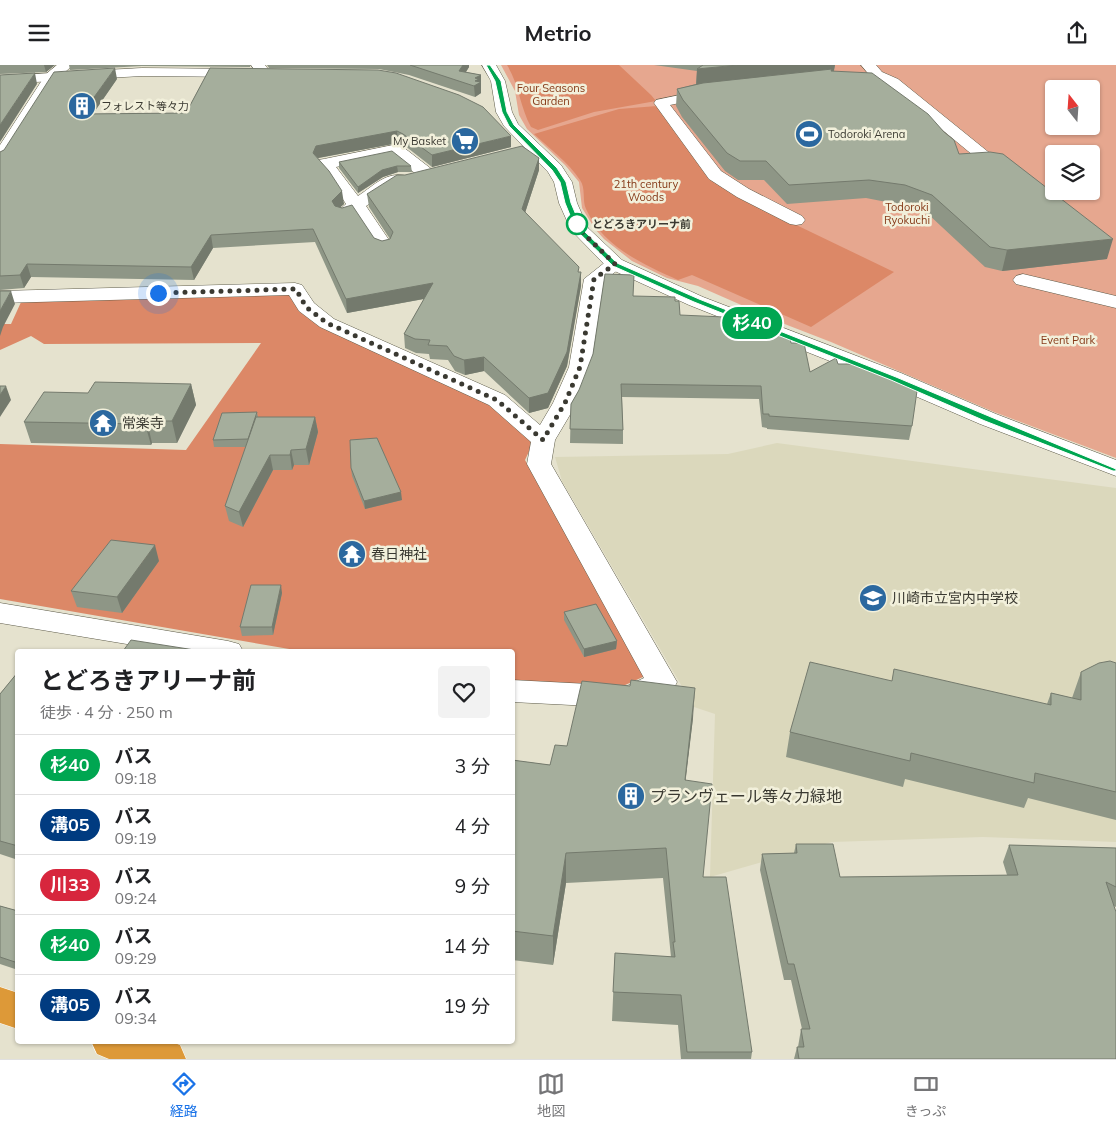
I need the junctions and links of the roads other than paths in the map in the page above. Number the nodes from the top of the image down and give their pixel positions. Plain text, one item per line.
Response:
1 (66, 65) edge
2 (489, 65) edge
3 (261, 69) edge
4 (868, 72) edge
5 (282, 73) edge
6 (51, 77) junction
7 (0, 80) edge
8 (728, 90) edge
9 (2, 151) edge
10 (986, 158) edge
11 (445, 170) edge
12 (428, 175) junction
13 (350, 210) junction
14 (796, 220) dead end
15 (384, 246) edge
16 (615, 264) junction
17 (1023, 280) dead end
18 (0, 297) edge
19 (1116, 302) edge
20 (543, 440) junction
21 (1116, 469) edge
22 (0, 613) edge
23 (216, 649) edge
24 (515, 691) edge
25 (0, 1005) edge
26 (15, 1010) edge
27 (115, 1048) edge
28 (165, 1059) edge

1 - 6 street
2 - 16 street
3 - 5 street
3 - 6 street
4 - 10 street
6 - 7 street
6 - 9 street
8 - 14 street
11 - 12 street
12 - 13 street
12 - 13 street
13 - 15 street
16 - 20 street
16 - 21 street
17 - 19 street
18 - 20 street
20 - 24 street
22 - 23 street
25 - 26 highway
27 - 28 highway

